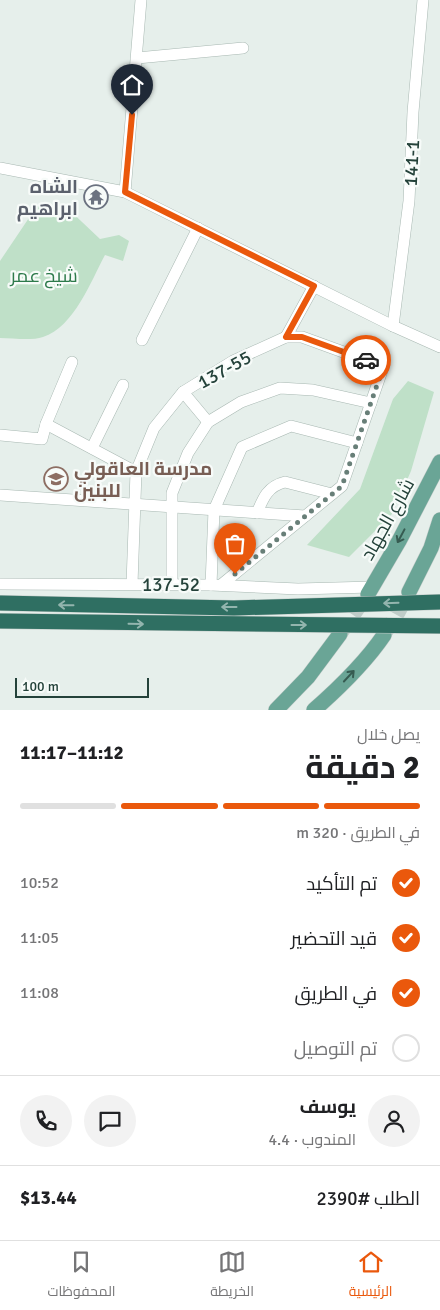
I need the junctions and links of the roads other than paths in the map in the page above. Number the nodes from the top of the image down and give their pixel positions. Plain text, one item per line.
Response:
1 (141, 0) edge
2 (423, 0) edge
3 (243, 48) dead end
4 (138, 58) junction
5 (0, 168) edge
6 (125, 192) junction
7 (198, 228) junction
8 (314, 286) junction
9 (393, 326) junction
10 (286, 337) junction
11 (142, 340) dead end
12 (440, 347) edge
13 (72, 362) dead end
14 (123, 385) dead end
15 (183, 392) junction
16 (371, 403) junction
17 (208, 422) junction
18 (46, 424) junction
19 (0, 435) edge
20 (357, 443) junction
21 (92, 448) junction
22 (440, 462) edge
23 (136, 472) junction
24 (332, 494) junction
25 (0, 496) edge
26 (134, 504) junction
27 (417, 505) junction
28 (172, 507) junction
29 (214, 510) junction
30 (257, 513) junction
31 (440, 514) edge
32 (305, 516) junction
33 (440, 520) edge
34 (0, 584) edge
35 (132, 584) junction
36 (172, 584) junction
37 (216, 585) junction
38 (370, 590) joint
39 (409, 592) tunnel mouth
40 (440, 602) edge
41 (0, 603) edge
42 (0, 622) edge
43 (440, 626) edge
44 (340, 634) tunnel mouth
45 (384, 636) tunnel mouth
46 (276, 710) edge
47 (314, 710) edge

1 - 4 street
2 - 9 street, 141-1
3 - 4 street
4 - 6 street
5 - 6 street
6 - 7 street
7 - 8 street
7 - 11 street
8 - 9 street
8 - 10 street
9 - 12 street
10 - 15 street, 137-55
10 - 16 street
13 - 18 street
14 - 21 street
15 - 17 street
15 - 23 street, 137-55
16 - 17 street
16 - 20 street
17 - 28 street
18 - 19 street
18 - 21 street
20 - 24 street
20 - 29 street
21 - 23 street
22 - 27 main road, شارع الجهاد
23 - 26 street, 137-55
24 - 30 street
24 - 32 street
25 - 26 street
26 - 28 street
26 - 35 street, 137-55
27 - 31 main road
27 -> 38 main road, شارع الجهاد
28 - 29 street
28 - 36 street
29 - 30 street
29 - 37 street
30 - 32 street
32 - 37 street
33 - 39 main road
34 - 35 street, 137-52
35 - 36 street, 137-52
36 - 37 street, 137-52
37 - 38 street, 137-52
40 -> 41 highway, bridge
42 -> 43 highway, bridge
44 - 46 main road
47 -> 45 main road

